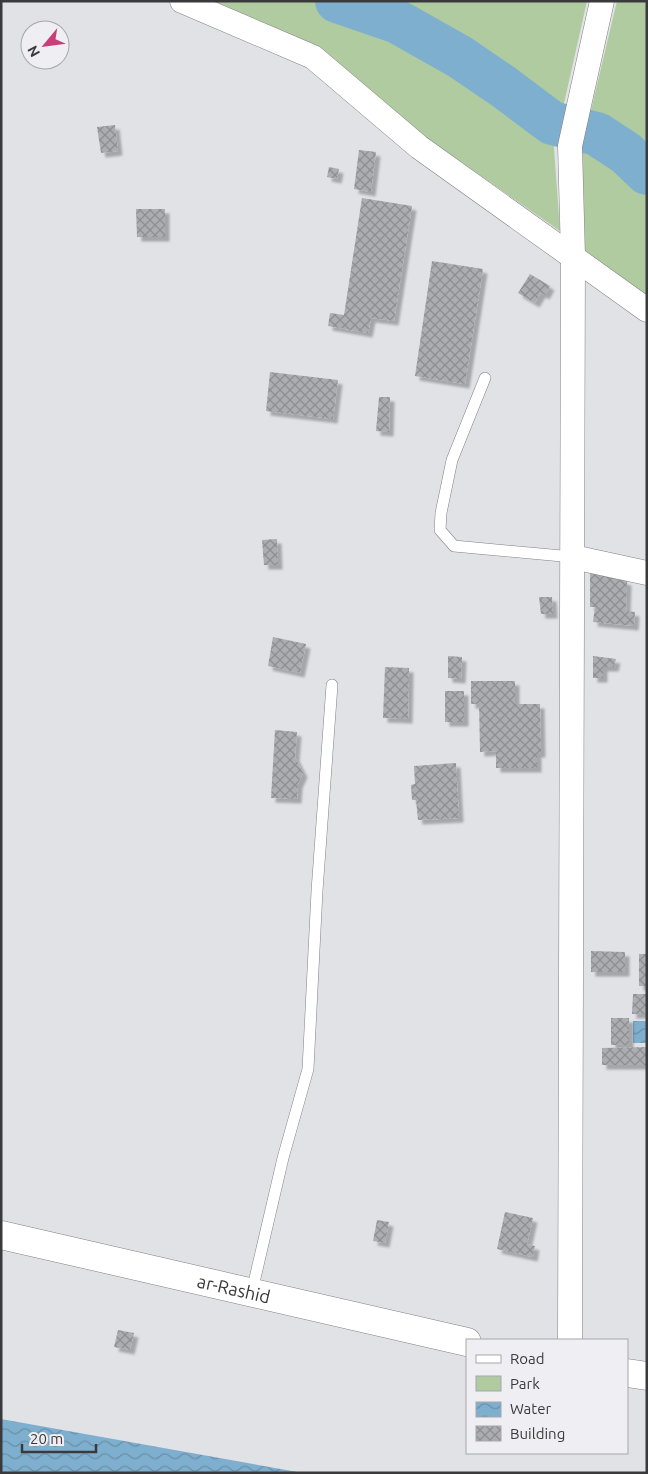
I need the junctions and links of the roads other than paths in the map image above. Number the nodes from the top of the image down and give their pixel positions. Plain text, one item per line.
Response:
1 (182, 1) edge
2 (602, 1) edge
3 (573, 256) junction
4 (647, 310) edge
5 (484, 378) dead end
6 (573, 557) junction
7 (647, 573) edge
8 (332, 684) dead end
9 (1, 1235) edge
10 (252, 1292) junction
11 (570, 1339) edge
12 (466, 1342) edge
13 (628, 1373) edge
14 (647, 1376) edge

1 - 3 street
2 - 3 street
3 - 4 street
3 - 6 street
5 - 6 lane
6 - 7 street
6 - 11 street
8 - 10 lane
9 - 10 main road, ar-Rashid
10 - 12 main road, ar-Rashid
13 - 14 main road

